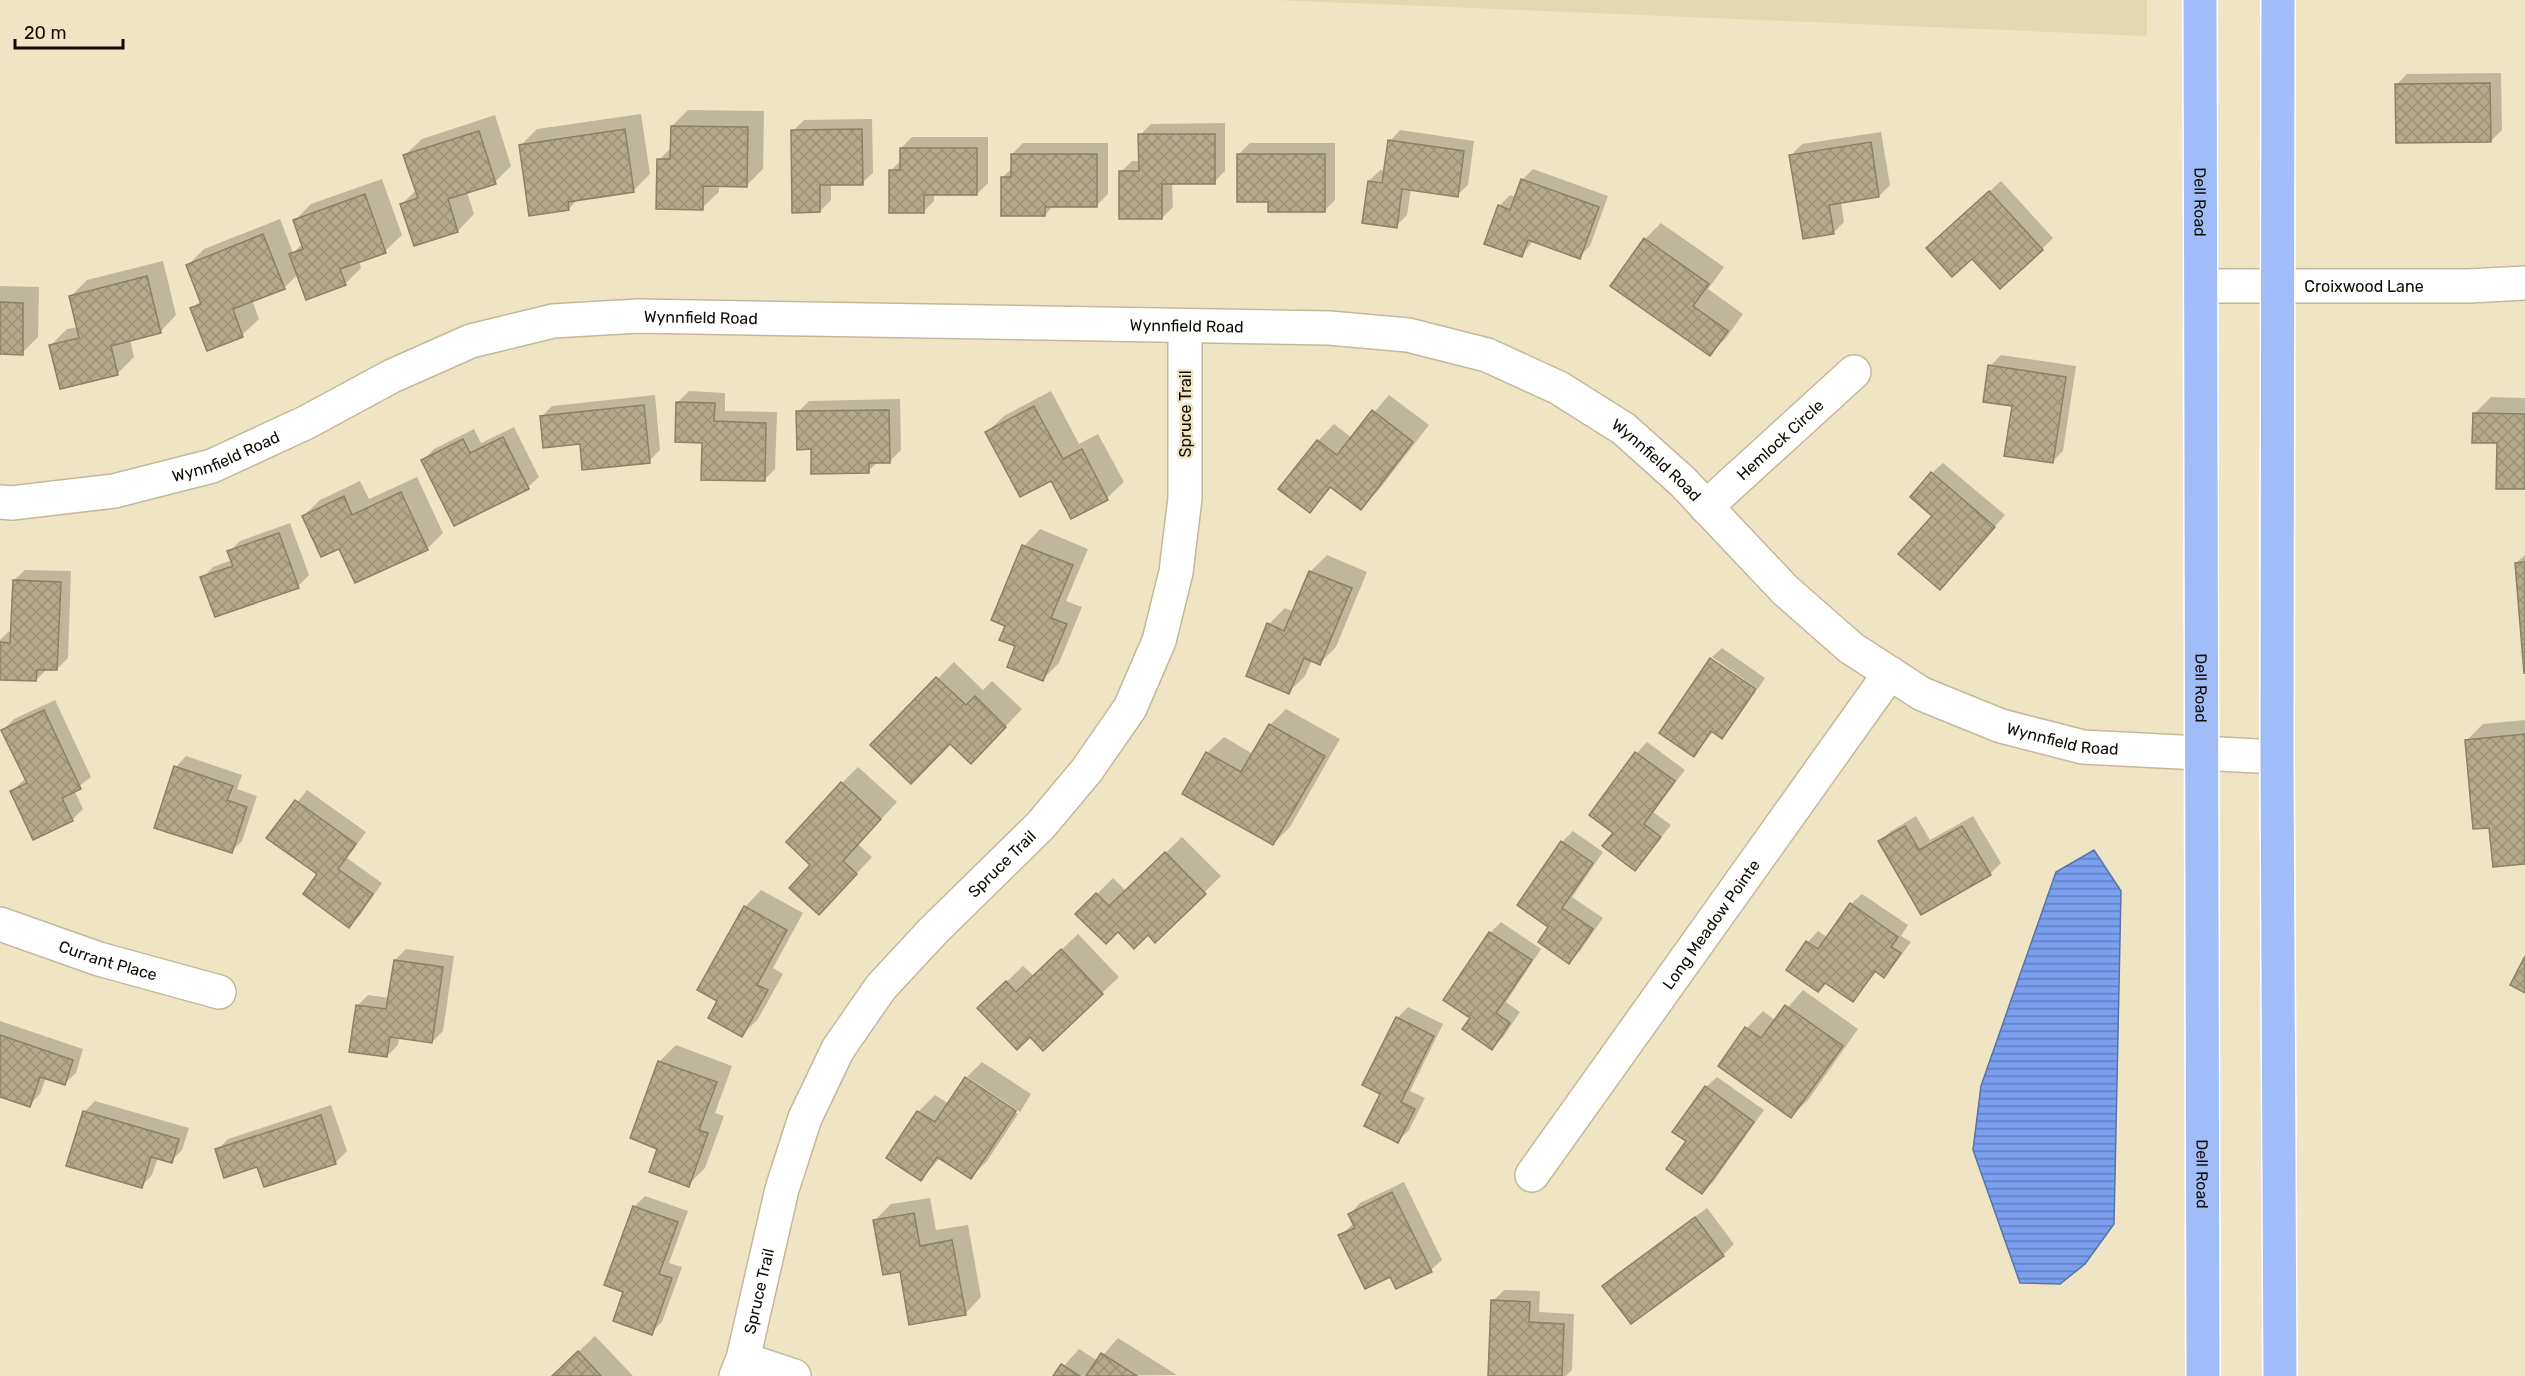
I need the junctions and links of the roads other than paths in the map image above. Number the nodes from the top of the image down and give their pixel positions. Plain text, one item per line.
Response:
1 (2200, 0) edge
2 (2278, 0) edge
3 (2525, 283) edge
4 (2202, 286) junction
5 (2277, 287) junction
6 (1185, 326) junction
7 (1854, 372) dead end
8 (0, 502) edge
9 (1706, 507) junction
10 (1890, 673) junction
11 (2201, 754) junction
12 (2277, 757) junction
13 (0, 924) edge
14 (219, 992) dead end
15 (1532, 1175) dead end
16 (740, 1368) edge
17 (794, 1376) edge
18 (2203, 1376) edge
19 (2280, 1376) edge

1 - 4 main road, Dell Road
2 - 5 main road
3 - 5 street, Croixwood Lane
4 - 5 street, Croixwood Lane
4 - 11 main road, Dell Road
5 - 12 main road
6 - 8 street, Wynnfield Road
6 - 9 street, Wynnfield Road
6 - 16 street, Spruce Trail
7 - 9 street, Hemlock Circle
9 - 10 street, Wynnfield Road
10 - 11 street, Wynnfield Road
10 - 15 street, Long Meadow Pointe
11 - 12 street, Wynnfield Road
11 - 18 main road, Dell Road
12 - 19 main road
13 - 14 street, Currant Place
16 - 17 street

